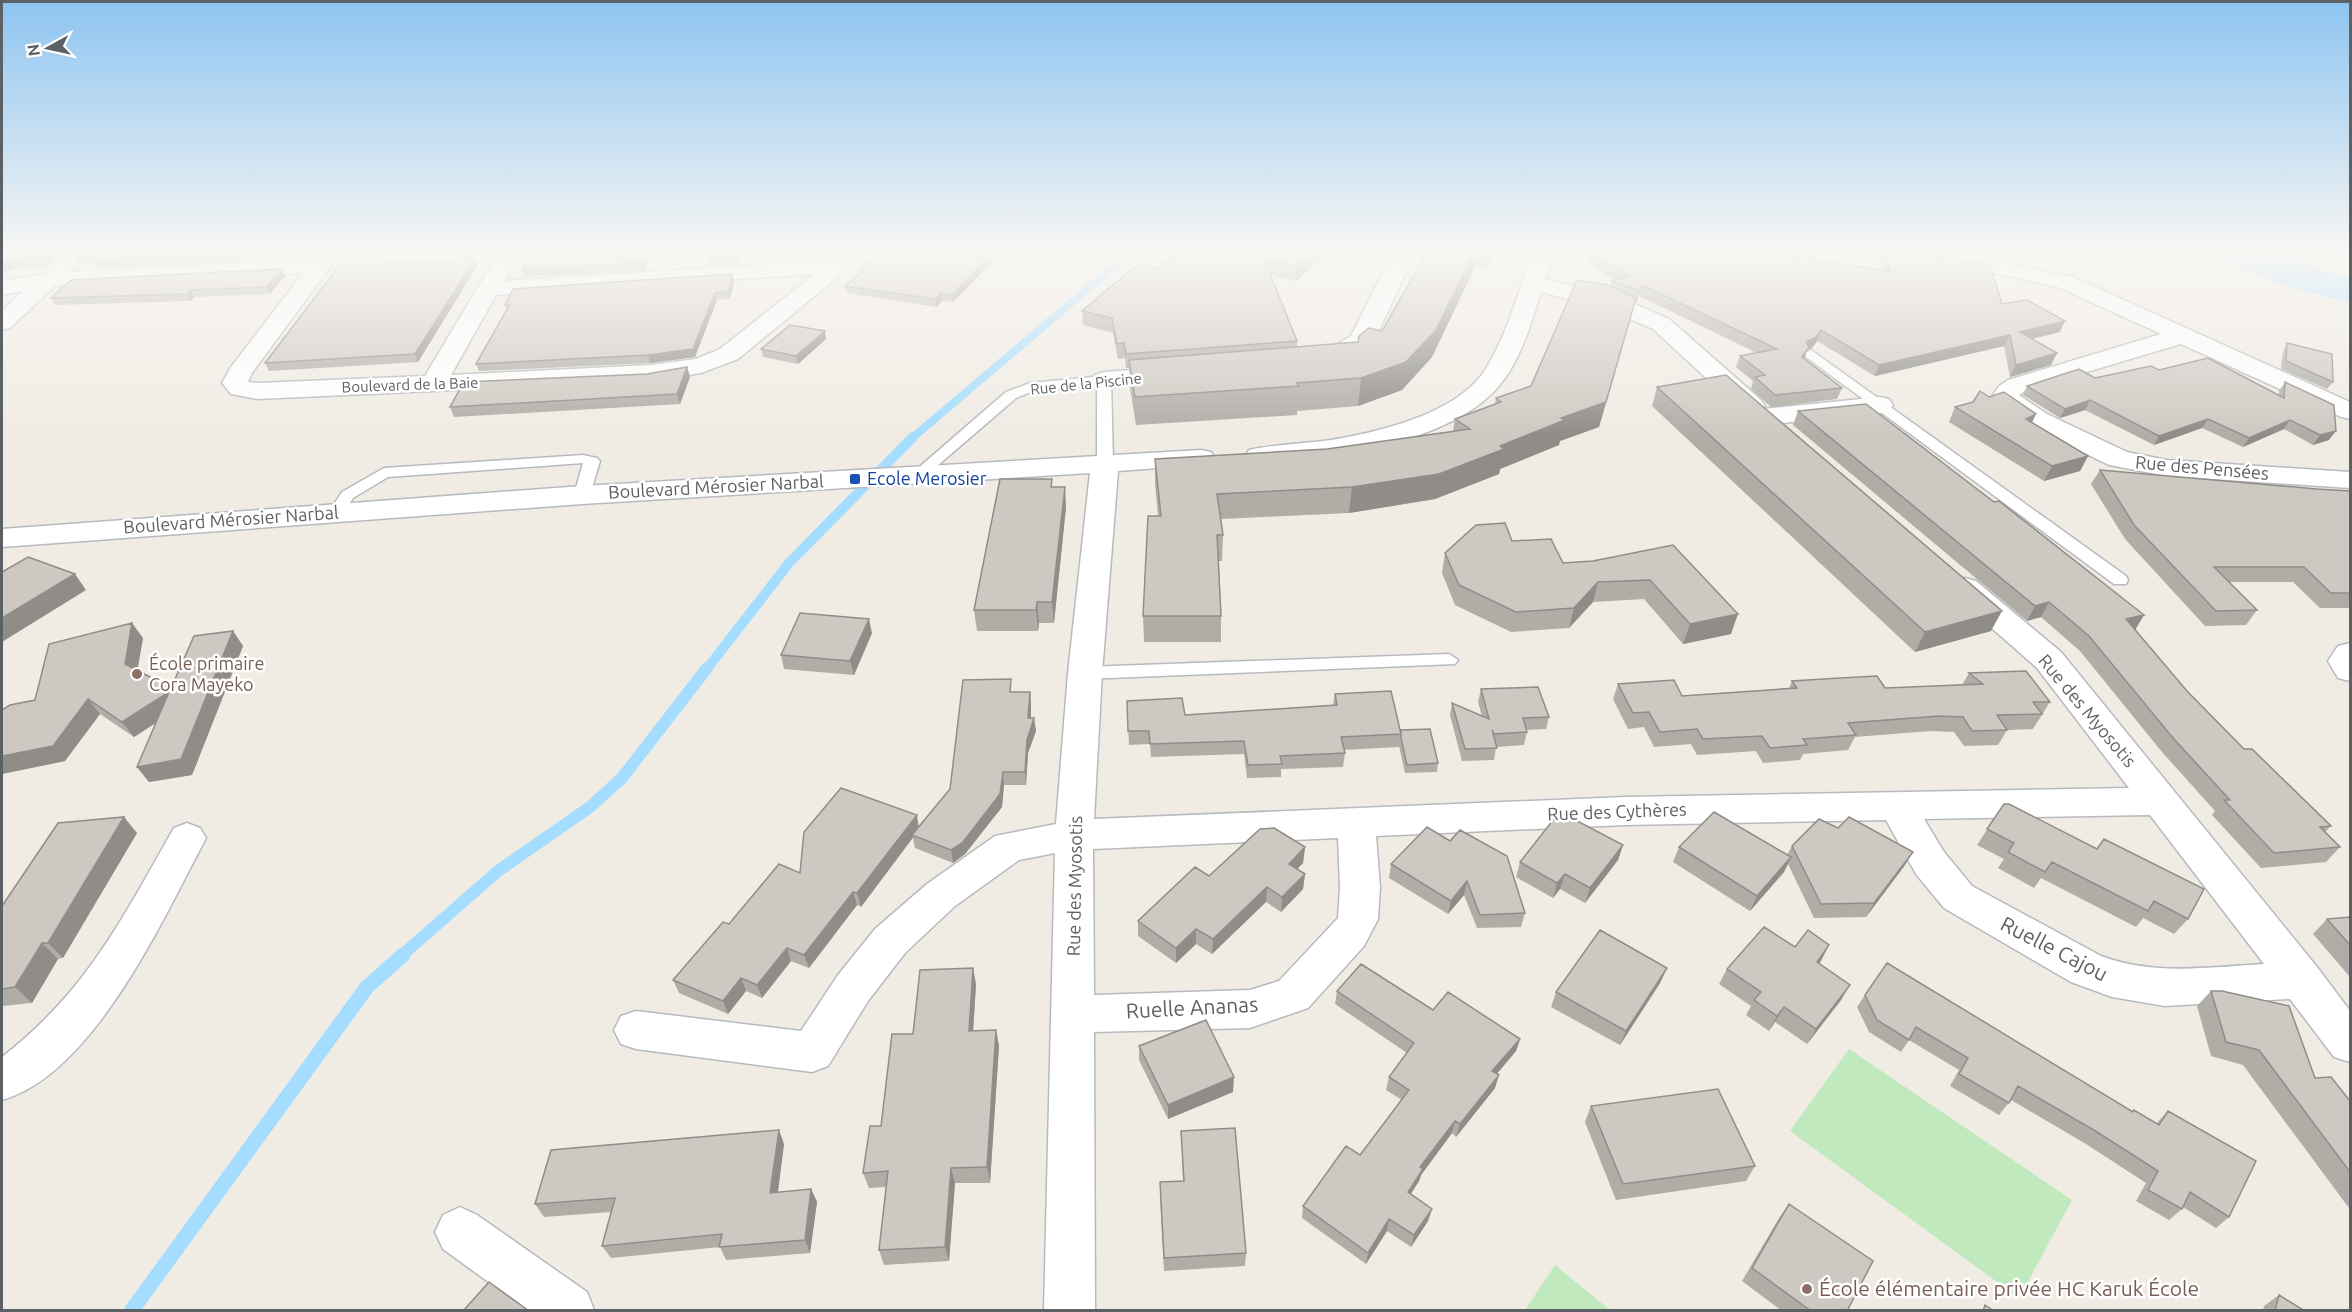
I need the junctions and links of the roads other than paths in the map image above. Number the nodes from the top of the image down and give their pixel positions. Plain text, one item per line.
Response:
1 (284, 313) edge
2 (474, 313) edge
3 (780, 313) edge
4 (1374, 313) edge
5 (1521, 313) edge
6 (1638, 313) edge
7 (2132, 313) edge
8 (2181, 336) junction
9 (1811, 354) edge
10 (1310, 363) edge
11 (1198, 373) edge
12 (1104, 380) junction
13 (432, 385) junction
14 (1880, 405) junction
15 (2350, 411) edge
16 (1764, 417) junction
17 (1790, 439) edge
18 (1105, 462) junction
19 (911, 476) junction
20 (2350, 480) edge
21 (2, 537) edge
22 (1940, 567) edge
23 (2121, 580) dead end
24 (2350, 654) edge
25 (1449, 660) dead end
26 (2350, 670) edge
27 (1085, 673) junction
28 (2161, 801) junction
29 (1896, 805) junction
30 (1356, 823) junction
31 (1074, 835) junction
32 (187, 837) dead end
33 (2302, 980) junction
34 (1072, 1014) junction
35 (636, 1030) dead end
36 (2350, 1043) edge
37 (2, 1080) edge
38 (460, 1232) dead end
39 (569, 1311) edge
40 (1069, 1311) edge

1 - 13 street, Boulevard de la Baie
2 - 13 street
3 - 13 street, Boulevard de la Baie
4 - 10 street
5 - 18 street, Boulevard Mérosier Narbal
6 - 16 street
7 - 8 street
8 - 15 street
8 - 20 street, Rue des Pensées
9 - 14 lane
11 - 12 street, Rue de la Piscine
12 - 18 lane
12 - 19 lane, Rue de la Piscine
14 - 16 street
14 - 23 lane
16 - 17 street
18 - 19 street, Boulevard Mérosier Narbal
18 - 27 street, Rue des Myosotis
19 - 21 street, Boulevard Mérosier Narbal
22 - 28 street, Rue des Myosotis
24 - 26 street
25 - 27 lane
27 - 31 street, Rue des Myosotis
28 - 29 street, Rue des Cythères
28 - 33 street, Rue des Myosotis
29 - 30 street, Rue des Cythères
29 - 33 street, Ruelle Cajou
30 - 31 street, Rue des Cythères
30 - 34 street, Ruelle Ananas
31 - 34 street, Rue des Myosotis
31 - 35 street, Rue des Cythères
32 - 37 street
33 - 36 street, Rue des Myosotis
34 - 40 street, Rue des Myosotis
38 - 39 street

